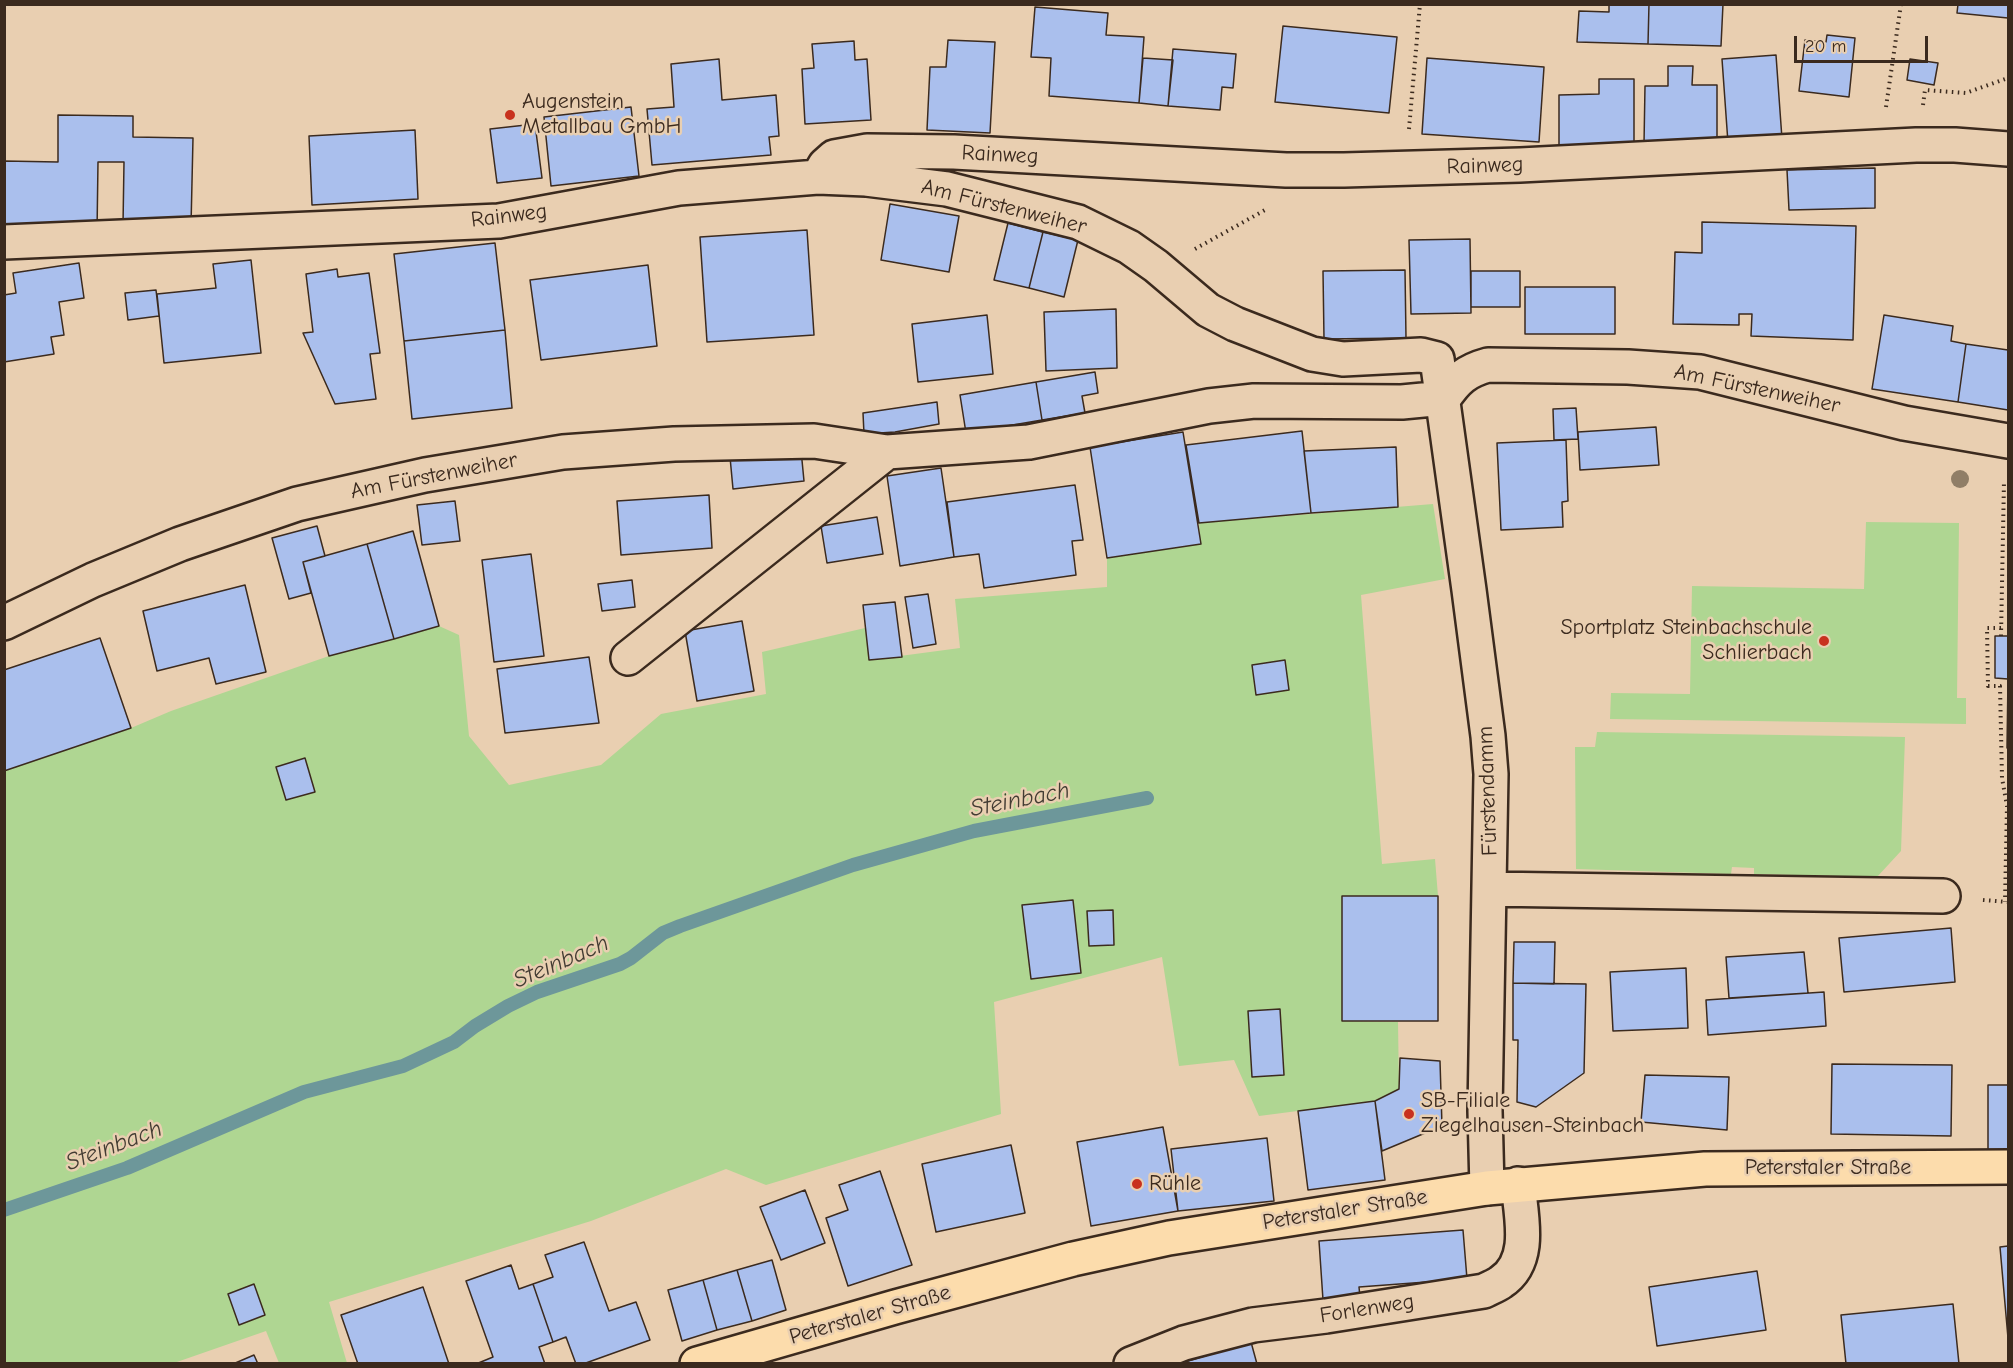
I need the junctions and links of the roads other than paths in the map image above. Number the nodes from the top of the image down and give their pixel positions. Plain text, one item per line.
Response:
1 (2008, 149) edge
2 (818, 177) junction
3 (4, 242) edge
4 (1444, 398) junction
5 (2007, 441) edge
6 (887, 452) junction
7 (4, 623) edge
8 (628, 658) dead end
9 (1489, 889) junction
10 (1943, 896) dead end
11 (2008, 1167) edge
12 (1502, 1186) junction
13 (697, 1364) edge
14 (1131, 1364) edge

1 - 2 street, Rainweg
2 - 3 street, Rainweg
2 - 4 street, Am Fürstenweiher
4 - 5 street, Am Fürstenweiher
4 - 6 street, Am Fürstenweiher
4 - 9 street, Fürstendamm
6 - 7 street, Am Fürstenweiher
6 - 8 street
9 - 10 street
9 - 12 street, Fürstendamm
11 - 12 main road, Peterstaler Straße
12 - 13 main road, Peterstaler Straße
12 - 14 street, Forlenweg

